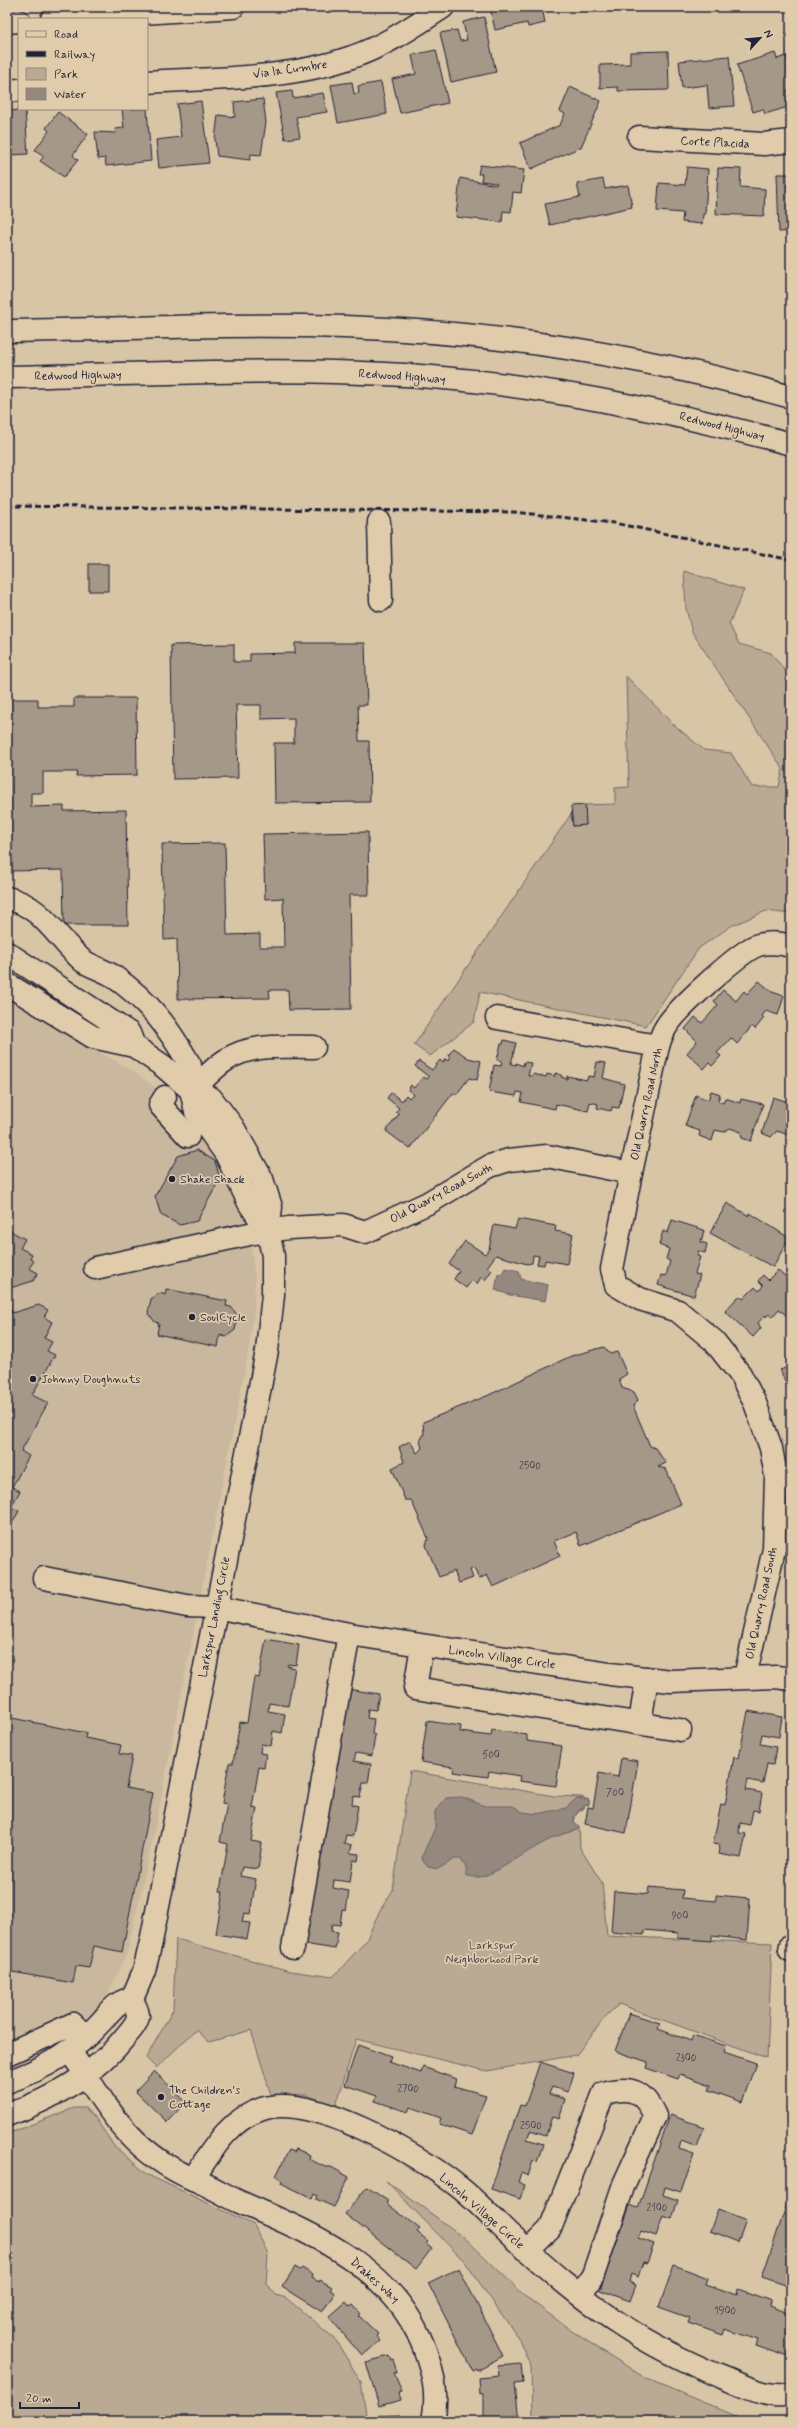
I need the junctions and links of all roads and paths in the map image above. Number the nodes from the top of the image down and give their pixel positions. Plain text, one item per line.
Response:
1 (233, 7) edge
2 (443, 7) edge
3 (67, 18) edge
4 (18, 21) edge
5 (7, 22) edge
6 (148, 82) edge
7 (18, 90) edge
8 (7, 91) edge
9 (639, 137) dead end
10 (791, 141) edge
11 (7, 331) edge
12 (172, 373) junction
13 (7, 377) edge
14 (7, 387) edge
15 (791, 397) edge
16 (791, 444) edge
17 (379, 522) dead end
18 (381, 600) dead end
19 (7, 898) edge
20 (791, 946) edge
21 (7, 954) edge
22 (7, 984) edge
23 (497, 1018) dead end
24 (134, 1046) junction
25 (658, 1046) junction
26 (314, 1047) dead end
27 (190, 1065) dead end
28 (191, 1090) junction
29 (165, 1097) dead end
30 (188, 1136) dead end
31 (631, 1173) junction
32 (268, 1231) junction
33 (95, 1268) dead end
34 (44, 1578) dead end
35 (216, 1607) junction
36 (349, 1634) junction
37 (422, 1646) junction
38 (745, 1677) junction
39 (647, 1678) junction
40 (791, 1679) edge
41 (640, 1723) junction
42 (680, 1730) dead end
43 (293, 1948) dead end
44 (132, 1999) junction
45 (79, 2030) dead end
46 (70, 2051) junction
47 (9, 2052) edge
48 (86, 2075) junction
49 (7, 2082) edge
50 (7, 2115) edge
51 (194, 2179) junction
52 (528, 2251) junction
53 (581, 2294) junction
54 (789, 2397) edge
55 (433, 2421) edge

1 - 3 main road
2 - 6 main road, Via la Cumbre
4 - 5 main road
7 - 8 main road
9 - 10 main road, Corte Placida
11 - 15 main road
12 - 13 main road, Redwood Highway
12 - 14 main road
12 - 16 main road, Redwood Highway
17 - 18 main road
19 - 27 main road
20 - 25 main road, Old Quarry Road North
21 - 24 main road
22 - 24 main road
23 - 25 main road
24 - 28 main road
25 - 31 main road, Old Quarry Road North
26 - 28 main road
28 - 32 main road, Larkspur Landing Circle
29 - 30 main road
31 - 32 main road, Old Quarry Road South
31 - 38 main road, Old Quarry Road South
32 - 33 main road, Old Quarry Road South
32 - 35 main road, Larkspur Landing Circle
34 - 35 main road, Lincoln Village Circle
35 - 36 main road, Lincoln Village Circle
35 - 44 main road, Larkspur Landing Circle
36 - 37 main road, Lincoln Village Circle
36 - 43 main road
37 - 39 main road, Lincoln Village Circle
37 - 41 main road
38 - 39 main road, Lincoln Village Circle
38 - 40 main road, Lincoln Village Circle
39 - 41 main road
41 - 42 main road
44 - 46 main road
44 - 48 main road
45 - 47 main road
46 - 48 main road
46 - 49 main road
48 - 50 main road
48 - 51 main road
51 - 52 main road, Lincoln Village Circle
51 - 55 main road, Drakes Way
52 - 53 main road, Lincoln Village Circle
52 - 53 main road
53 - 54 main road, Lincoln Village Circle

